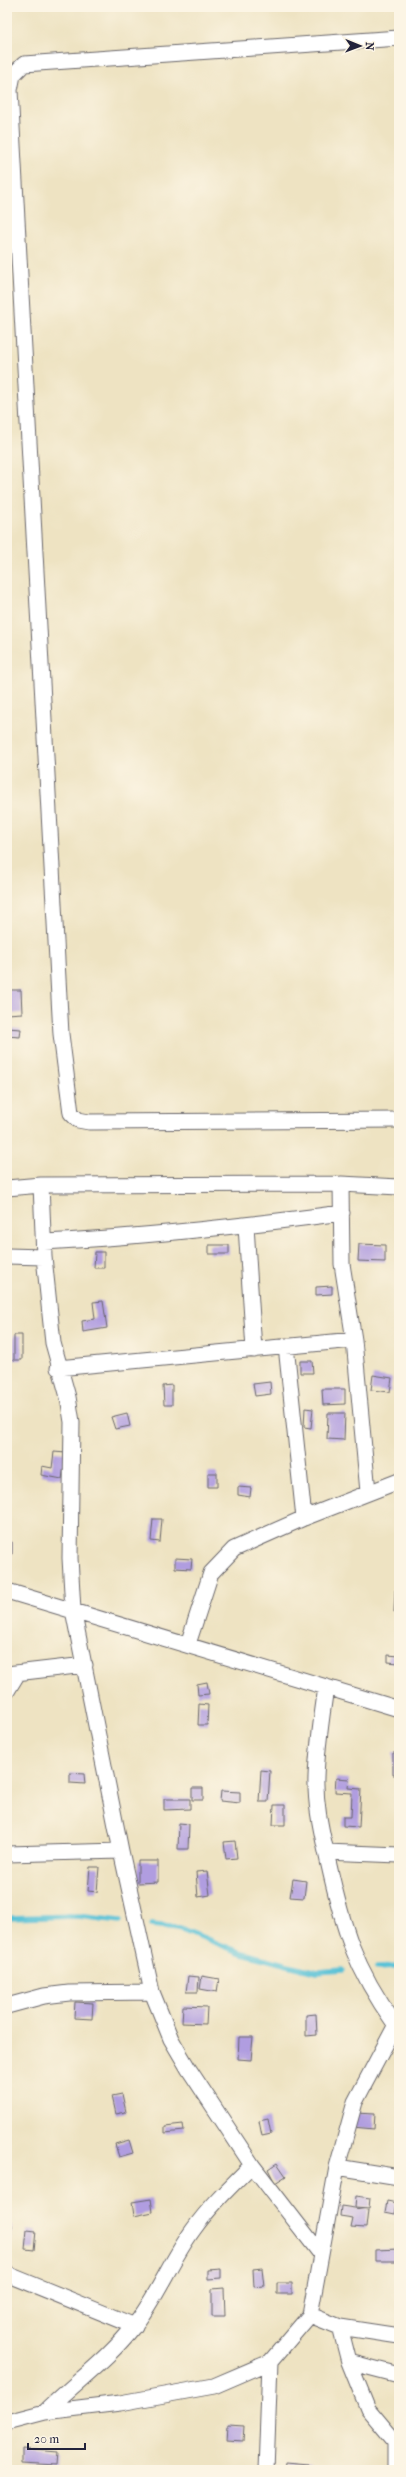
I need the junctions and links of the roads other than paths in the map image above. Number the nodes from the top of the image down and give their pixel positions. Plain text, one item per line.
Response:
1 (399, 38) edge
2 (399, 1120) edge
3 (341, 1184) junction
4 (41, 1185) junction
5 (399, 1187) edge
6 (7, 1188) edge
7 (342, 1213) junction
8 (246, 1226) junction
9 (44, 1242) junction
10 (7, 1256) edge
11 (44, 1257) junction
12 (354, 1340) junction
13 (286, 1346) junction
14 (254, 1350) junction
15 (58, 1368) junction
16 (399, 1481) edge
17 (368, 1492) junction
18 (304, 1518) junction
19 (7, 1591) edge
20 (73, 1610) junction
21 (188, 1644) junction
22 (85, 1665) junction
23 (13, 1674) edge
24 (326, 1687) junction
25 (7, 1691) edge
26 (399, 1709) edge
27 (121, 1851) junction
28 (326, 1852) junction
29 (7, 1854) edge
30 (399, 1855) edge
31 (152, 1992) junction
32 (7, 2006) edge
33 (397, 2022) edge
34 (252, 2165) junction
35 (337, 2167) junction
36 (399, 2177) edge
37 (320, 2253) junction
38 (7, 2274) edge
39 (310, 2315) junction
40 (135, 2326) junction
41 (340, 2327) junction
42 (399, 2336) edge
43 (270, 2362) junction
44 (349, 2362) junction
45 (399, 2375) edge
46 (45, 2412) junction
47 (7, 2422) edge
48 (397, 2445) edge
49 (266, 2470) edge
50 (394, 2470) edge

1 - 2 street
3 - 4 street
3 - 5 street
3 - 7 street
4 - 6 street
4 - 9 street
7 - 8 street
7 - 12 street
8 - 9 street
8 - 14 street
9 - 11 street
10 - 11 street
11 - 15 street
12 - 13 street
12 - 17 street
13 - 14 street
13 - 18 street
14 - 15 street
15 - 20 street
16 - 17 street
17 - 18 street
18 - 21 street
19 - 20 street
20 - 21 street
20 - 22 street
21 - 24 street
22 - 23 street
22 - 27 street
23 - 25 street
24 - 26 street
24 - 28 street
27 - 29 street
27 - 31 street
28 - 30 street
28 - 33 street
31 - 32 street
31 - 34 street
33 - 35 street
34 - 37 street
34 - 40 street
35 - 36 street
35 - 37 street
37 - 39 street
38 - 40 street
39 - 41 street
39 - 43 street
40 - 46 street
41 - 42 street
41 - 44 street
43 - 46 street
43 - 49 street
44 - 45 street
44 - 48 street
46 - 47 street
48 - 50 street

